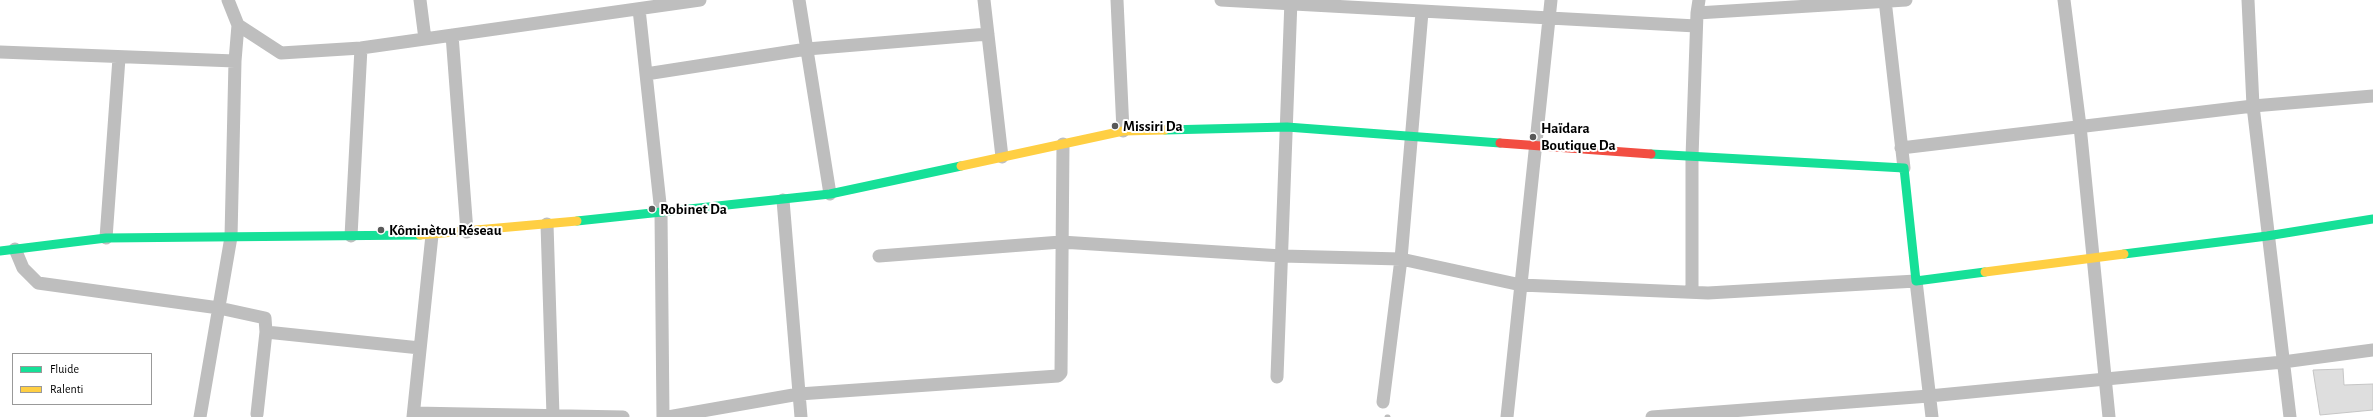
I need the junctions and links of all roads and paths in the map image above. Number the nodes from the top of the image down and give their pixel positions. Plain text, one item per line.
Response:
1 (228, 0) edge
2 (420, 0) edge
3 (700, 0) edge
4 (799, 0) edge
5 (984, 0) edge
6 (1117, 0) edge
7 (1221, 0) edge
8 (1551, 0) edge
9 (1906, 0) edge
10 (2064, 0) edge
11 (2248, 0) edge
12 (1885, 1) edge
13 (1291, 3) edge
14 (613, 6) edge
15 (1698, 6) edge
16 (1415, 8) edge
17 (639, 9) junction
18 (1549, 18) junction
19 (238, 24) junction
20 (1696, 26) junction
21 (988, 34) junction
22 (452, 35) junction
23 (425, 39) junction
24 (361, 48) junction
25 (807, 49) junction
26 (0, 52) edge
27 (119, 58) junction
28 (235, 61) junction
29 (646, 74) junction
30 (2373, 96) edge
31 (2253, 106) junction
32 (2080, 126) junction
33 (1287, 127) junction
34 (1123, 131) junction
35 (1412, 136) junction
36 (1063, 144) junction
37 (1536, 145) junction
38 (1901, 148) junction
39 (1002, 157) junction
40 (1692, 157) junction
41 (1904, 168) junction
42 (830, 194) junction
43 (783, 200) junction
44 (662, 213) junction
45 (2373, 219) edge
46 (547, 224) junction
47 (467, 232) junction
48 (432, 235) junction
49 (350, 236) junction
50 (2267, 236) junction
51 (231, 237) junction
52 (106, 238) junction
53 (1061, 242) junction
54 (15, 249) junction
55 (0, 251) edge
56 (879, 256) dead end
57 (1282, 256) junction
58 (1401, 260) junction
59 (2093, 260) junction
60 (1916, 281) junction
61 (1521, 285) junction
62 (1692, 291) junction
63 (219, 308) junction
64 (266, 332) junction
65 (420, 348) junction
66 (2373, 350) edge
67 (2283, 362) junction
68 (1277, 377) dead end
69 (2105, 379) junction
70 (799, 394) junction
71 (1929, 396) junction
72 (1383, 402) dead end
73 (257, 414) dead end
74 (413, 415) edge
75 (553, 416) junction
76 (200, 417) edge
77 (623, 417) edge
78 (663, 417) edge
79 (668, 417) edge
80 (801, 417) edge
81 (1507, 417) edge
82 (1652, 417) edge
83 (1932, 417) edge
84 (2109, 417) edge
85 (2290, 417) edge

1 - 19 street
2 - 23 street
3 - 17 street
4 - 25 street
5 - 21 street
6 - 34 street
7 - 13 street
8 - 18 street
9 - 12 street
10 - 32 street
11 - 31 street
12 - 15 street
12 - 38 street
13 - 16 street
13 - 33 street
14 - 17 street
14 - 22 street
15 - 20 street
16 - 18 street
16 - 35 street
17 - 29 street
18 - 20 street
18 - 37 street
19 - 24 street
19 - 28 street
20 - 40 street
21 - 25 street
21 - 39 street
22 - 23 street
22 - 47 street
23 - 24 street
24 - 49 street
25 - 29 street
25 - 42 street
26 - 27 street
27 - 28 street
27 - 52 street
28 - 51 street
29 - 44 street
30 - 31 street
31 - 32 street
31 - 50 street
32 - 38 street
32 - 59 street
33 - 34 street
33 - 35 street
33 - 57 street
34 - 36 street
35 - 37 street
35 - 58 street
36 - 39 street
36 - 53 street
37 - 40 street
37 - 61 street
38 - 41 street
39 - 42 street
40 - 41 street
40 - 62 street
41 - 60 street
42 - 43 street
43 - 44 street
43 - 70 street
44 - 46 street
44 - 78 street
45 - 50 street
46 - 47 street
46 - 75 street
47 - 48 street
48 - 49 street
48 - 65 street
49 - 51 street
50 - 59 street
50 - 67 street
51 - 52 street
51 - 63 street
52 - 54 street
53 - 56 street
53 - 57 street
53 - 70 street
54 - 55 street
54 - 63 street
57 - 58 street
57 - 68 street
58 - 61 street
58 - 72 street
59 - 60 street
59 - 69 street
60 - 62 street
60 - 71 street
61 - 62 street
61 - 81 street
63 - 64 street
63 - 76 street
64 - 65 street
64 - 73 street
65 - 74 street
66 - 67 street
67 - 69 street
67 - 85 street
69 - 71 street
69 - 84 street
70 - 79 street
70 - 80 street
71 - 82 street
71 - 83 street
74 - 75 street
75 - 77 street

